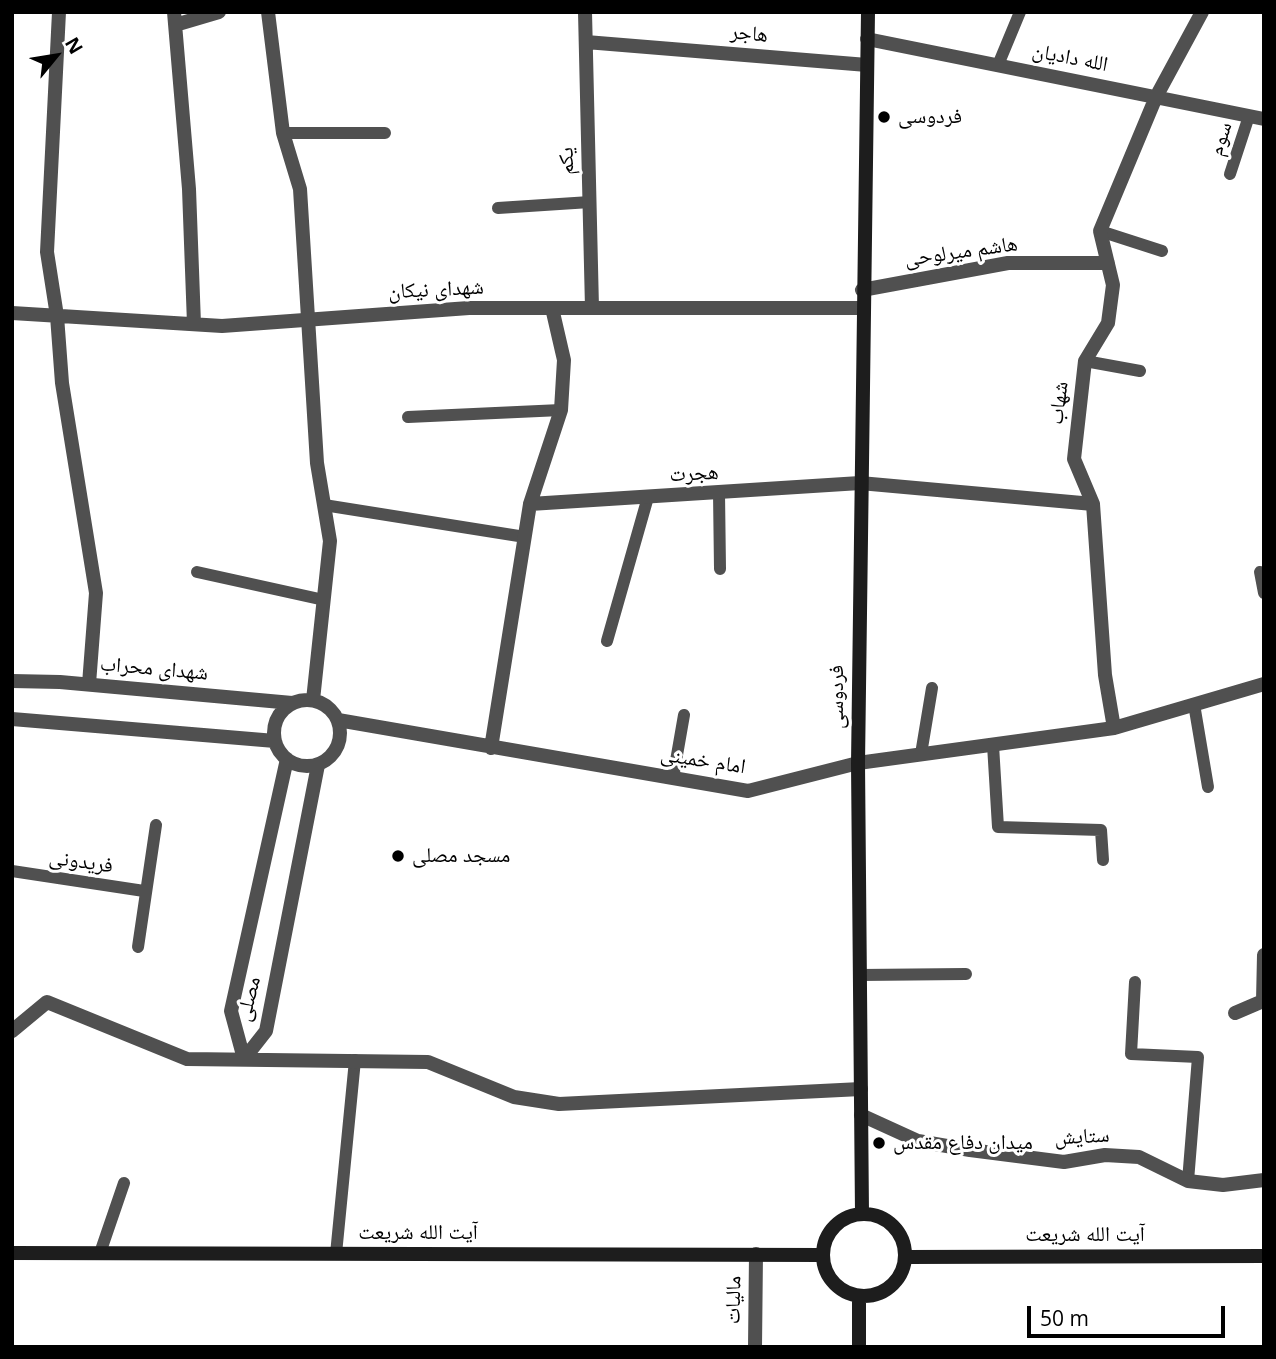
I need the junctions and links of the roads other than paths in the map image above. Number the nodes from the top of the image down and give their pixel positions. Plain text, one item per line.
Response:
1 (59, 12) edge
2 (219, 12) edge
3 (268, 12) edge
4 (585, 12) edge
5 (868, 12) edge
6 (1020, 12) edge
7 (1202, 12) edge
8 (174, 19) edge
9 (867, 39) junction
10 (586, 42) junction
11 (867, 65) junction
12 (998, 65) junction
13 (1156, 97) junction
14 (1249, 116) junction
15 (1264, 119) edge
16 (283, 133) junction
17 (385, 133) dead end
18 (1230, 174) dead end
19 (590, 202) junction
20 (498, 208) dead end
21 (1100, 231) junction
22 (1161, 251) dead end
23 (1108, 263) junction
24 (862, 290) junction
25 (552, 308) junction
26 (592, 308) junction
27 (862, 308) junction
28 (12, 313) edge
29 (57, 316) junction
30 (306, 320) junction
31 (194, 324) junction
32 (1085, 361) junction
33 (1140, 371) dead end
34 (561, 410) junction
35 (408, 417) dead end
36 (860, 484) junction
37 (719, 493) junction
38 (648, 497) junction
39 (530, 504) junction
40 (1093, 504) junction
41 (324, 505) junction
42 (525, 537) junction
43 (720, 569) dead end
44 (197, 572) dead end
45 (1261, 572) dead end
46 (1264, 593) edge
47 (324, 600) junction
48 (607, 641) dead end
49 (12, 681) edge
50 (89, 684) junction
51 (1264, 684) edge
52 (932, 688) dead end
53 (313, 700) junction
54 (292, 703) junction
55 (1194, 704) junction
56 (684, 715) dead end
57 (12, 719) edge
58 (338, 720) junction
59 (1114, 728) junction
60 (275, 741) junction
61 (993, 745) junction
62 (491, 748) junction
63 (921, 754) junction
64 (287, 760) junction
65 (858, 763) junction
66 (318, 765) junction
67 (673, 778) junction
68 (1208, 787) dead end
69 (156, 825) dead end
70 (1104, 860) dead end
71 (12, 872) edge
72 (144, 891) junction
73 (138, 947) dead end
74 (1264, 955) edge
75 (966, 974) dead end
76 (860, 975) junction
77 (1135, 982) dead end
78 (1235, 1013) dead end
79 (12, 1031) edge
80 (244, 1059) junction
81 (355, 1060) junction
82 (861, 1088) junction
83 (862, 1115) junction
84 (1264, 1180) edge
85 (1188, 1181) junction
86 (124, 1183) dead end
87 (862, 1214) junction
88 (12, 1253) edge
89 (100, 1254) junction
90 (336, 1254) junction
91 (756, 1254) junction
92 (823, 1255) junction
93 (906, 1256) junction
94 (1264, 1256) edge
95 (859, 1296) junction
96 (755, 1347) edge
97 (859, 1347) edge

1 - 29 street
2 - 8 street
3 - 16 street
4 - 10 street, یکم
5 - 9 street, فردوسی
6 - 12 lane
7 - 13 street
8 - 31 street
9 - 11 street, فردوسی
9 - 12 street, الله دادیان
10 - 11 street, هاجر
10 - 19 street, یکم
11 - 24 street, فردوسی
12 - 13 street, الله دادیان
13 - 14 street, الله دادیان
13 - 21 street
14 - 15 street, الله دادیان
14 - 18 lane, سوم
16 - 17 lane
16 - 30 street
19 - 20 lane
19 - 26 street, یکم
21 - 22 lane
21 - 23 street, شهاب
23 - 24 street, هاشم میرلوحی
23 - 32 street, شهاب
24 - 27 street, فردوسی
25 - 26 street, شهدای نیکان
25 - 30 street, شهدای نیکان
25 - 34 street
26 - 27 street, شهدای نیکان
27 - 36 street, فردوسی
28 - 29 street, شهدای نیکان
29 - 31 street, شهدای نیکان
29 - 50 street
30 - 31 street, شهدای نیکان
30 - 41 street
32 - 33 lane
32 - 40 street, شهاب
34 - 35 lane
34 - 39 street
36 - 37 street, هجرت
36 - 40 street, هجرت
36 - 65 street, فردوسی
37 - 38 street, هجرت
37 - 43 lane
38 - 39 street, هجرت
38 - 48 lane
39 - 42 street
40 - 59 street, شهاب
41 - 42 lane
41 - 47 street
42 - 62 street
44 - 47 lane
45 - 46 lane
47 - 53 street
49 - 50 street, شهدای محراب
50 - 54 street, شهدای محراب
51 - 55 street, امام خمینی
52 - 63 lane
53 - 54 street
53 - 58 street
54 - 60 street
55 - 59 street, امام خمینی
55 - 68 lane
56 - 67 lane
57 - 60 street
58 - 62 street, امام خمینی
58 - 66 street
59 - 61 street, امام خمینی
60 - 64 street
61 - 63 street, امام خمینی
61 - 70 lane
62 - 67 street, امام خمینی
63 - 65 street, امام خمینی
64 - 66 street
64 - 80 street, مصلی
65 - 67 street, امام خمینی
65 - 76 street, فردوسی
66 - 80 street, مصلی
69 - 72 lane
71 - 72 lane, فریدونی
72 - 73 lane
74 - 78 street
75 - 76 lane
76 - 82 street, فردوسی
77 - 85 lane
79 - 80 street
80 - 81 street
81 - 82 street
81 - 90 lane
82 - 83 street, فردوسی
83 - 85 street, ستایش
83 - 87 street, فردوسی
84 - 85 street, ستایش
86 - 89 lane
87 - 92 street
87 - 93 street
88 - 89 street, آیت الله شریعت
89 - 90 street, آیت الله شریعت
90 - 91 street, آیت الله شریعت
91 - 92 street, آیت الله شریعت
91 - 96 street, مالیات
92 - 95 street
93 - 94 street, آیت الله شریعت
93 - 95 street
95 - 97 street

